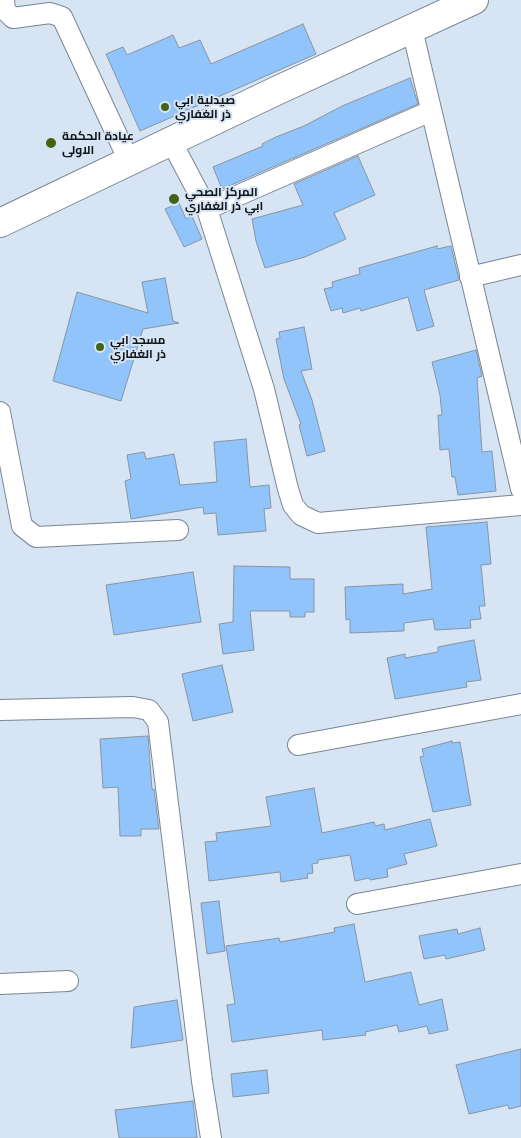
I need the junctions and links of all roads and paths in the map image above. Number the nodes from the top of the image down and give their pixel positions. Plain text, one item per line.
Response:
1 (4, 0) edge
2 (474, 0) edge
3 (412, 29) junction
4 (431, 111) junction
5 (171, 141) junction
6 (129, 160) junction
7 (207, 209) junction
8 (0, 222) edge
9 (521, 265) edge
10 (470, 278) junction
11 (0, 412) edge
12 (521, 489) edge
13 (521, 505) edge
14 (178, 530) dead end
15 (521, 704) edge
16 (0, 710) edge
17 (298, 744) dead end
18 (521, 874) edge
19 (357, 904) dead end
20 (68, 981) dead end
21 (0, 984) edge
22 (211, 1138) edge

1 - 6 street
2 - 3 street
3 - 4 street
3 - 5 street
4 - 7 street
4 - 10 street
5 - 6 street
5 - 7 street
6 - 8 street
7 - 13 street
9 - 10 street
10 - 12 street
11 - 14 street
15 - 17 street
16 - 22 street
18 - 19 street
20 - 21 street

